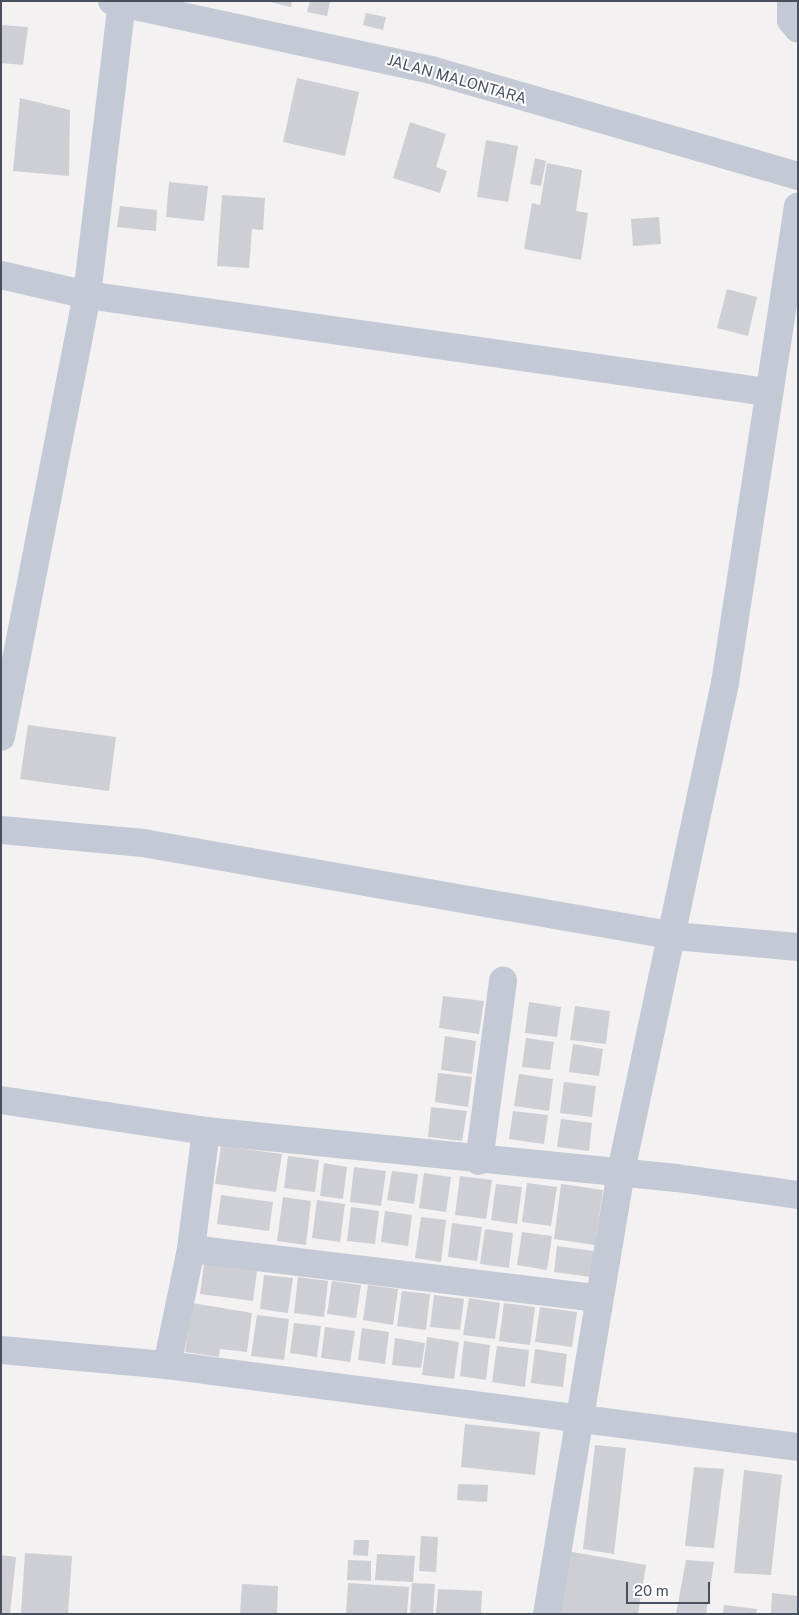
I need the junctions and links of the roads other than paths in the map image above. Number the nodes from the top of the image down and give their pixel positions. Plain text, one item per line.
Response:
1 (791, 1) edge
2 (118, 2) edge
3 (798, 30) edge
4 (798, 176) edge
5 (798, 207) edge
6 (1, 275) edge
7 (87, 295) junction
8 (766, 392) junction
9 (1, 737) edge
10 (1, 830) edge
11 (675, 936) junction
12 (798, 948) edge
13 (503, 981) dead end
14 (1, 1100) edge
15 (206, 1131) junction
16 (479, 1161) junction
17 (620, 1176) junction
18 (798, 1195) edge
19 (191, 1249) junction
20 (597, 1298) junction
21 (1, 1350) edge
22 (167, 1365) junction
23 (576, 1421) junction
24 (798, 1448) edge
25 (547, 1614) edge

1 - 3 street
2 - 4 street, JALAN MALONTARA
2 - 7 street
5 - 8 street
6 - 7 street
7 - 8 street
7 - 9 street
8 - 11 street
10 - 11 street
11 - 12 street
11 - 17 street
13 - 16 street
14 - 15 street
15 - 16 street
15 - 19 street
16 - 17 street
17 - 18 street
17 - 20 street
19 - 20 street
19 - 22 street
20 - 23 street
21 - 22 street
22 - 23 street
23 - 24 street
23 - 25 street

